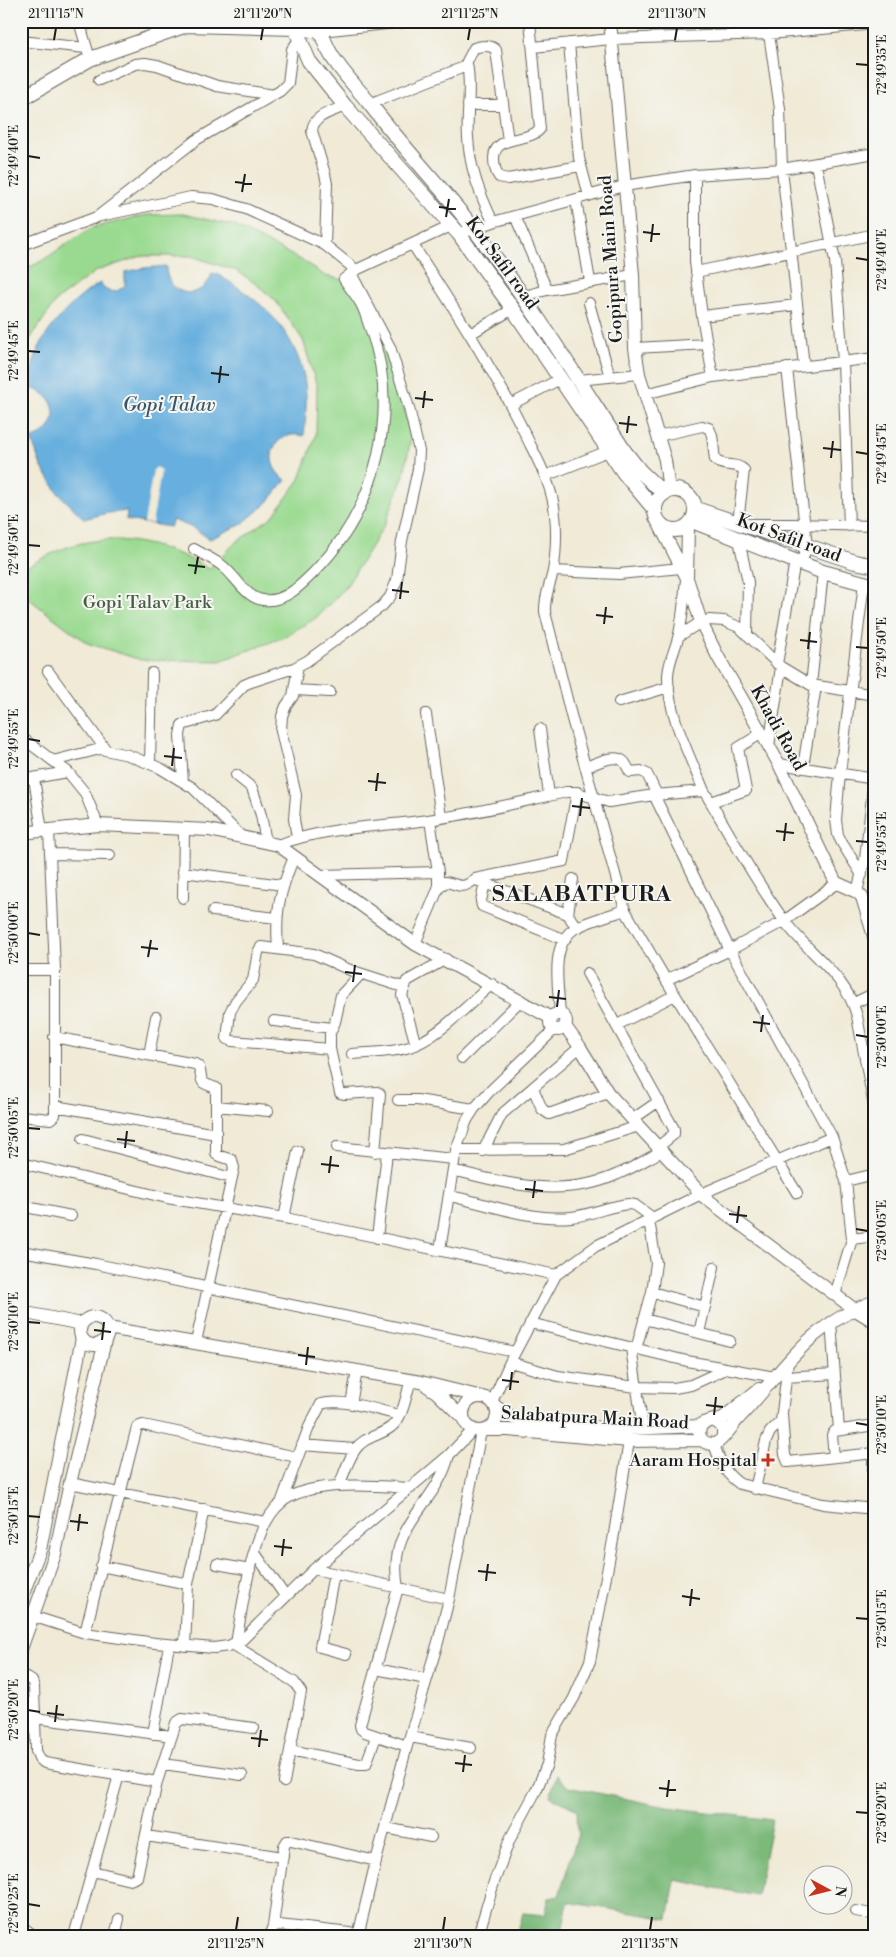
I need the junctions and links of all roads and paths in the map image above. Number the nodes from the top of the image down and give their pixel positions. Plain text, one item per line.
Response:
1 (97, 21) edge
2 (414, 21) edge
3 (530, 21) edge
4 (610, 21) edge
5 (80, 24) edge
6 (875, 24) edge
7 (320, 26) edge
8 (297, 29) edge
9 (770, 34) junction
10 (611, 39) junction
11 (21, 41) edge
12 (569, 43) junction
13 (533, 47) junction
14 (88, 53) junction
15 (467, 64) junction
16 (99, 80) dead end
17 (274, 95) junction
18 (21, 99) edge
19 (369, 104) junction
20 (468, 105) junction
21 (502, 105) junction
22 (345, 106) junction
23 (508, 141) junction
24 (875, 153) edge
25 (816, 164) junction
26 (580, 166) junction
27 (782, 169) junction
28 (695, 175) junction
29 (624, 186) junction
30 (589, 196) junction
31 (576, 200) junction
32 (515, 216) junction
33 (97, 217) junction
34 (493, 222) junction
35 (474, 229) junction
36 (455, 230) junction
37 (875, 234) edge
38 (832, 243) junction
39 (21, 245) edge
40 (324, 245) junction
41 (413, 245) junction
42 (791, 252) junction
43 (354, 272) junction
44 (696, 272) junction
45 (633, 274) junction
46 (590, 281) junction
47 (547, 290) junction
48 (524, 296) junction
49 (589, 304) dead end
50 (796, 304) junction
51 (513, 309) junction
52 (702, 316) junction
53 (470, 334) junction
54 (707, 344) junction
55 (635, 348) junction
56 (875, 358) edge
57 (843, 361) junction
58 (804, 366) junction
59 (787, 368) junction
60 (639, 374) junction
61 (610, 377) junction
62 (713, 377) junction
63 (560, 379) junction
64 (578, 380) junction
65 (645, 394) junction
66 (512, 404) junction
67 (658, 436) junction
68 (608, 451) junction
69 (545, 476) junction
70 (666, 492) junction
71 (656, 516) junction
72 (692, 519) junction
73 (740, 524) junction
74 (805, 524) junction
75 (849, 526) junction
76 (875, 526) edge
77 (739, 540) junction
78 (807, 546) junction
79 (194, 549) dead end
80 (798, 562) junction
81 (875, 566) edge
82 (553, 571) junction
83 (823, 572) junction
84 (684, 573) junction
85 (869, 584) edge
86 (701, 622) junction
87 (747, 634) junction
88 (679, 636) junction
89 (298, 666) junction
90 (779, 666) junction
91 (48, 671) dead end
92 (152, 673) dead end
93 (813, 686) junction
94 (669, 687) junction
95 (294, 690) junction
96 (330, 692) dead end
97 (850, 692) junction
98 (875, 695) edge
99 (619, 702) dead end
100 (426, 714) dead end
101 (540, 729) dead end
102 (762, 734) junction
103 (21, 737) edge
104 (769, 746) junction
105 (106, 750) junction
106 (53, 761) junction
107 (150, 764) junction
108 (779, 764) junction
109 (586, 767) junction
110 (803, 767) junction
111 (68, 772) junction
112 (840, 773) junction
113 (236, 775) dead end
114 (874, 776) edge
115 (34, 778) junction
116 (21, 780) edge
117 (183, 782) junction
118 (577, 792) junction
119 (704, 792) junction
120 (549, 795) junction
121 (656, 795) junction
122 (594, 798) junction
123 (711, 802) junction
124 (435, 818) junction
125 (98, 825) junction
126 (184, 829) junction
127 (45, 830) junction
128 (21, 833) edge
129 (242, 837) junction
130 (297, 838) junction
131 (272, 843) junction
132 (51, 854) junction
133 (110, 856) dead end
134 (294, 857) junction
135 (870, 860) edge
136 (183, 872) junction
137 (438, 872) junction
138 (320, 875) junction
139 (862, 875) junction
140 (574, 879) dead end
141 (480, 881) junction
142 (837, 883) junction
143 (283, 885) junction
144 (438, 889) junction
145 (858, 892) junction
146 (183, 898) dead end
147 (625, 910) junction
148 (213, 911) dead end
149 (568, 914) junction
150 (277, 918) junction
151 (784, 921) junction
152 (579, 927) junction
153 (565, 940) junction
154 (875, 940) edge
155 (415, 944) junction
156 (278, 948) junction
157 (730, 950) junction
158 (446, 959) junction
159 (21, 970) edge
160 (56, 970) junction
161 (587, 973) dead end
162 (361, 974) junction
163 (666, 980) junction
164 (492, 984) junction
165 (404, 987) junction
166 (875, 993) edge
167 (675, 995) junction
168 (521, 1000) junction
169 (854, 1003) junction
170 (156, 1017) dead end
171 (274, 1021) dead end
172 (558, 1022) junction
173 (617, 1025) junction
174 (332, 1028) junction
175 (54, 1037) junction
176 (416, 1045) junction
177 (580, 1046) junction
178 (330, 1049) junction
179 (864, 1051) junction
180 (875, 1051) edge
181 (352, 1054) dead end
182 (149, 1055) junction
183 (462, 1058) dead end
184 (533, 1088) junction
185 (608, 1092) junction
186 (398, 1100) dead end
187 (659, 1101) junction
188 (55, 1106) junction
189 (216, 1106) junction
190 (474, 1109) junction
191 (268, 1111) dead end
192 (875, 1112) edge
193 (21, 1116) edge
194 (636, 1122) junction
195 (216, 1134) junction
196 (832, 1137) junction
197 (83, 1138) dead end
198 (337, 1147) dead end
199 (660, 1149) junction
200 (298, 1151) dead end
201 (483, 1151) junction
202 (374, 1152) junction
203 (387, 1153) junction
204 (778, 1159) junction
205 (454, 1160) junction
206 (21, 1163) edge
207 (875, 1174) edge
208 (232, 1178) junction
209 (846, 1181) junction
210 (797, 1193) dead end
211 (701, 1194) junction
212 (450, 1196) junction
213 (21, 1206) edge
214 (225, 1208) junction
215 (71, 1216) dead end
216 (284, 1218) junction
217 (651, 1219) junction
218 (875, 1236) edge
219 (377, 1238) junction
220 (852, 1238) junction
221 (440, 1250) junction
222 (21, 1251) edge
223 (714, 1267) dead end
224 (556, 1275) junction
225 (208, 1287) junction
226 (652, 1292) junction
227 (834, 1295) junction
228 (875, 1302) edge
229 (705, 1307) junction
230 (854, 1309) junction
231 (21, 1312) edge
232 (644, 1319) junction
233 (830, 1322) junction
234 (875, 1322) edge
235 (530, 1323) junction
236 (82, 1324) junction
237 (108, 1328) junction
238 (699, 1333) junction
239 (82, 1338) junction
240 (105, 1341) junction
241 (730, 1341) dead end
242 (196, 1342) junction
243 (634, 1348) junction
244 (515, 1352) junction
245 (510, 1362) junction
246 (726, 1369) junction
247 (357, 1371) junction
248 (834, 1374) junction
249 (777, 1379) junction
250 (416, 1381) junction
251 (636, 1387) junction
252 (490, 1401) junction
253 (351, 1404) junction
254 (782, 1414) junction
255 (399, 1415) junction
256 (463, 1418) junction
257 (718, 1422) junction
258 (875, 1425) edge
259 (700, 1426) junction
260 (643, 1429) junction
261 (839, 1430) junction
262 (480, 1431) junction
263 (723, 1435) junction
264 (629, 1441) junction
265 (708, 1442) junction
266 (302, 1445) junction
267 (355, 1449) junction
268 (874, 1453) edge
269 (450, 1456) junction
270 (834, 1457) junction
271 (297, 1458) junction
272 (70, 1483) junction
273 (339, 1486) junction
274 (411, 1488) junction
275 (755, 1489) junction
276 (119, 1492) junction
277 (280, 1503) junction
278 (204, 1509) junction
279 (874, 1509) edge
280 (265, 1522) junction
281 (255, 1553) junction
282 (217, 1564) dead end
283 (101, 1566) junction
284 (314, 1569) junction
285 (250, 1570) junction
286 (334, 1574) junction
287 (188, 1584) junction
288 (398, 1588) junction
289 (285, 1596) junction
290 (449, 1599) junction
291 (21, 1606) edge
292 (32, 1616) junction
293 (85, 1633) junction
294 (234, 1644) junction
295 (169, 1645) junction
296 (185, 1646) junction
297 (21, 1649) edge
298 (346, 1654) dead end
299 (376, 1669) junction
300 (21, 1674) edge
301 (426, 1679) junction
302 (35, 1718) junction
303 (254, 1728) dead end
304 (153, 1734) junction
305 (172, 1736) junction
306 (376, 1737) junction
307 (409, 1741) junction
308 (471, 1748) dead end
309 (290, 1750) junction
310 (163, 1764) junction
311 (119, 1775) junction
312 (242, 1775) dead end
313 (157, 1782) junction
314 (284, 1782) dead end
315 (386, 1828) junction
316 (146, 1836) junction
317 (431, 1838) dead end
318 (283, 1857) junction
319 (376, 1861) junction
320 (92, 1872) junction
321 (856, 1910) dead end
322 (875, 1915) edge
323 (119, 1919) dead end
324 (21, 1927) edge
325 (271, 1931) edge
326 (358, 1935) edge
327 (33, 1936) edge
328 (74, 1936) edge
329 (115, 1936) edge
330 (478, 1936) edge

1 - 5 street
2 - 7 street
3 - 13 street
4 - 10 street, Gopipura Main Road
5 - 14 street
6 - 9 street
7 - 8 main road
7 - 19 main road
8 - 14 main road
8 - 17 street
8 - 22 main road, Kot Safil road
9 - 10 street
9 - 27 street
10 - 12 street
10 - 29 street, Gopipura Main Road
11 - 14 street
12 - 13 street
12 - 26 street
13 - 23 street
14 - 18 main road
15 - 19 street
15 - 20 street
15 - 21 street
16 - 17 street
17 - 33 street
19 - 35 main road
20 - 21 street
20 - 34 street
21 - 23 street
22 - 36 main road, Kot Safil road
22 - 40 street
23 - 26 street
24 - 25 street
25 - 27 street
25 - 38 street
26 - 30 street
27 - 28 street
27 - 42 street
28 - 29 street
28 - 44 street
29 - 30 street
29 - 45 street, Gopipura Main Road
30 - 31 street
31 - 32 street
31 - 46 street
32 - 34 street
32 - 47 street
33 - 39 street
33 - 40 street
34 - 35 street
35 - 36 street
35 - 48 main road
36 - 41 street
36 - 51 main road, Kot Safil road
37 - 38 street
38 - 42 street
38 - 57 street
40 - 43 street
41 - 43 street
41 - 53 street
42 - 44 street
42 - 50 street
43 - 79 street
43 - 89 street
44 - 52 street
45 - 46 street
45 - 55 street, Gopipura Main Road
46 - 47 street
47 - 48 street
48 - 64 main road
49 - 61 street
50 - 52 street
50 - 58 street
51 - 53 street
51 - 63 main road, Kot Safil road
52 - 54 street
53 - 66 street
54 - 55 street
54 - 62 street
55 - 60 street, Gopipura Main Road
56 - 57 street
57 - 58 street
57 - 75 street
58 - 59 street
59 - 62 street
59 - 74 street
60 - 61 street
60 - 65 street, Gopipura Main Road
61 - 64 street
62 - 65 street
63 - 66 street
63 - 68 main road, Kot Safil road
64 - 70 main road
65 - 67 street, Gopipura Main Road
66 - 69 street
67 - 70 street, Gopipura Main Road
67 - 73 street
68 - 69 street
68 - 71 main road, Kot Safil road
69 - 82 street
70 - 71 main road
70 - 72 main road
71 - 72 main road
71 - 84 street, Khadi Road
72 - 73 main road, Kot Safil road
72 - 77 main road, Kot Safil road
72 - 84 street
73 - 74 street
73 - 78 main road, Kot Safil road
74 - 75 street
74 - 78 street
75 - 76 street
77 - 80 main road, Kot Safil road
77 - 87 street
78 - 80 street
78 - 81 main road, Kot Safil road
80 - 83 main road, Kot Safil road
80 - 90 street
82 - 84 street
82 - 109 street
83 - 85 main road, Kot Safil road
83 - 93 street
84 - 86 street, Khadi Road
84 - 88 street
85 - 97 street
86 - 87 street
86 - 88 street
86 - 102 street, Khadi Road
87 - 90 street
88 - 94 street
89 - 95 street
89 - 117 street
90 - 93 street
90 - 104 street
91 - 105 street
92 - 107 street
93 - 97 street
93 - 110 street
94 - 99 street
94 - 119 street
95 - 96 street
95 - 130 street
97 - 98 street
97 - 112 street
100 - 124 street
101 - 120 street
102 - 104 street, Khadi Road
102 - 123 street
103 - 106 street
104 - 108 street, Khadi Road
105 - 106 street
105 - 107 street
106 - 111 street
107 - 117 street
108 - 110 street
108 - 142 street, Khadi Road
109 - 121 street
109 - 122 street
110 - 112 street
111 - 115 street
111 - 125 street
112 - 114 street
112 - 139 street
113 - 131 street
114 - 135 street
115 - 116 street
115 - 127 street
117 - 129 street
118 - 120 street
118 - 122 street
118 - 141 street
119 - 121 street
119 - 123 street
120 - 124 street
121 - 122 street
121 - 157 street
122 - 147 street
123 - 151 street
124 - 130 street
124 - 137 street
125 - 126 street
125 - 127 street
126 - 129 street
126 - 136 street
127 - 128 street
127 - 132 street
129 - 131 street
130 - 131 street
131 - 134 street
132 - 133 street
132 - 160 street
134 - 138 street
134 - 143 street
135 - 139 street
136 - 143 street
136 - 146 street
137 - 138 street
137 - 144 street
138 - 155 street
139 - 145 street
140 - 149 street
141 - 144 street
141 - 149 street
141 - 153 street
142 - 145 street
142 - 151 street
143 - 150 street
144 - 155 street
145 - 154 street
147 - 152 street
147 - 163 street
148 - 150 street
149 - 152 street
150 - 156 street
151 - 157 street
151 - 169 street
152 - 153 street
153 - 172 street
155 - 158 street
156 - 162 street
156 - 178 street
157 - 163 street
157 - 196 street
158 - 164 street
158 - 165 street
159 - 160 street
160 - 175 street
161 - 173 street
162 - 165 street
162 - 174 street
163 - 167 street
164 - 168 street
164 - 176 street
165 - 176 street
166 - 169 street
167 - 173 street
167 - 204 street
168 - 172 street
168 - 183 street
169 - 179 street
170 - 182 street
171 - 174 street
172 - 177 street
172 - 190 street
173 - 187 street
174 - 178 street
175 - 182 street
175 - 188 street
176 - 181 street
177 - 184 street
177 - 185 street
178 - 202 street
179 - 180 street
179 - 192 street
182 - 189 street
184 - 185 street
184 - 201 street
185 - 194 street
186 - 190 street
187 - 194 street
187 - 199 street
188 - 193 street
188 - 195 street
189 - 191 street
189 - 195 street
190 - 205 street
194 - 199 street
194 - 201 street
195 - 208 street
196 - 204 street
196 - 209 street
197 - 208 street
198 - 202 street
199 - 205 street
199 - 211 street
200 - 216 street
201 - 205 street
202 - 203 street
203 - 205 street
203 - 219 street
204 - 210 street
204 - 211 street
205 - 212 street
206 - 214 street
207 - 209 street
208 - 214 street
209 - 220 street
211 - 217 street
211 - 227 street
212 - 217 street
212 - 221 street
213 - 215 street
214 - 216 street
214 - 225 street
216 - 219 street
217 - 224 street
217 - 226 street
218 - 220 street
219 - 221 street
220 - 227 street
221 - 224 street
222 - 225 street
223 - 229 street
224 - 235 street
225 - 242 street
225 - 244 street
226 - 229 street
226 - 232 street
227 - 230 street
228 - 230 street
229 - 238 street
230 - 233 street
230 - 234 street
231 - 236 street
232 - 238 street
232 - 243 street
233 - 248 street
233 - 249 street
235 - 243 street
235 - 244 street
236 - 237 street
236 - 239 street
237 - 240 street
237 - 242 street
238 - 241 street
239 - 240 street
239 - 291 street
240 - 272 street
242 - 247 street
243 - 246 street
243 - 251 street
244 - 245 street
245 - 251 street
245 - 252 street
246 - 249 street
246 - 251 street
247 - 250 street
247 - 253 street
248 - 249 street
248 - 261 street
249 - 254 street
249 - 257 street
249 - 263 street
250 - 252 street, Salabatpura Main Road
250 - 255 street
250 - 256 street
251 - 260 street
252 - 256 street
252 - 260 street, Salabatpura Main Road
252 - 262 street
253 - 255 street
253 - 266 street
254 - 270 street
254 - 275 street
255 - 267 street
256 - 262 street
257 - 259 street
257 - 263 street
258 - 261 street
259 - 260 street, Salabatpura Main Road
259 - 265 street
261 - 270 street
262 - 264 street, Salabatpura Main Road
262 - 269 street
262 - 290 street
263 - 265 street
264 - 265 street, Salabatpura Main Road
264 - 330 street
265 - 275 street
266 - 267 street
266 - 271 street
267 - 273 street
268 - 270 street
268 - 279 street
269 - 274 street
269 - 288 street
271 - 276 street
271 - 277 street
272 - 276 street
272 - 292 street
273 - 274 street
273 - 277 street
274 - 284 street
275 - 279 street
276 - 278 street
276 - 283 street
277 - 280 street
278 - 280 street
278 - 287 street
280 - 281 street
281 - 285 street
281 - 289 street
282 - 285 street
283 - 287 street
283 - 293 street
284 - 286 street
284 - 289 street
285 - 294 street
286 - 288 street
286 - 298 street
287 - 296 street
288 - 290 street
288 - 299 street
289 - 294 street
290 - 301 street
292 - 293 street
292 - 297 street
293 - 295 street
294 - 296 street
294 - 309 street
295 - 296 street
295 - 304 street
299 - 301 street
299 - 306 street
300 - 302 street
301 - 307 street
302 - 304 street
302 - 311 street
303 - 305 street
304 - 305 street
305 - 310 street
306 - 307 street
306 - 309 street
307 - 308 street
307 - 315 street
309 - 314 street
310 - 312 street
310 - 313 street
311 - 313 street
311 - 320 street
313 - 316 street
315 - 317 street
315 - 319 street
316 - 318 street
316 - 320 street
318 - 319 street
318 - 325 street
319 - 326 street
320 - 328 street
321 - 322 street
323 - 329 street
324 - 327 street
325 - 326 street

